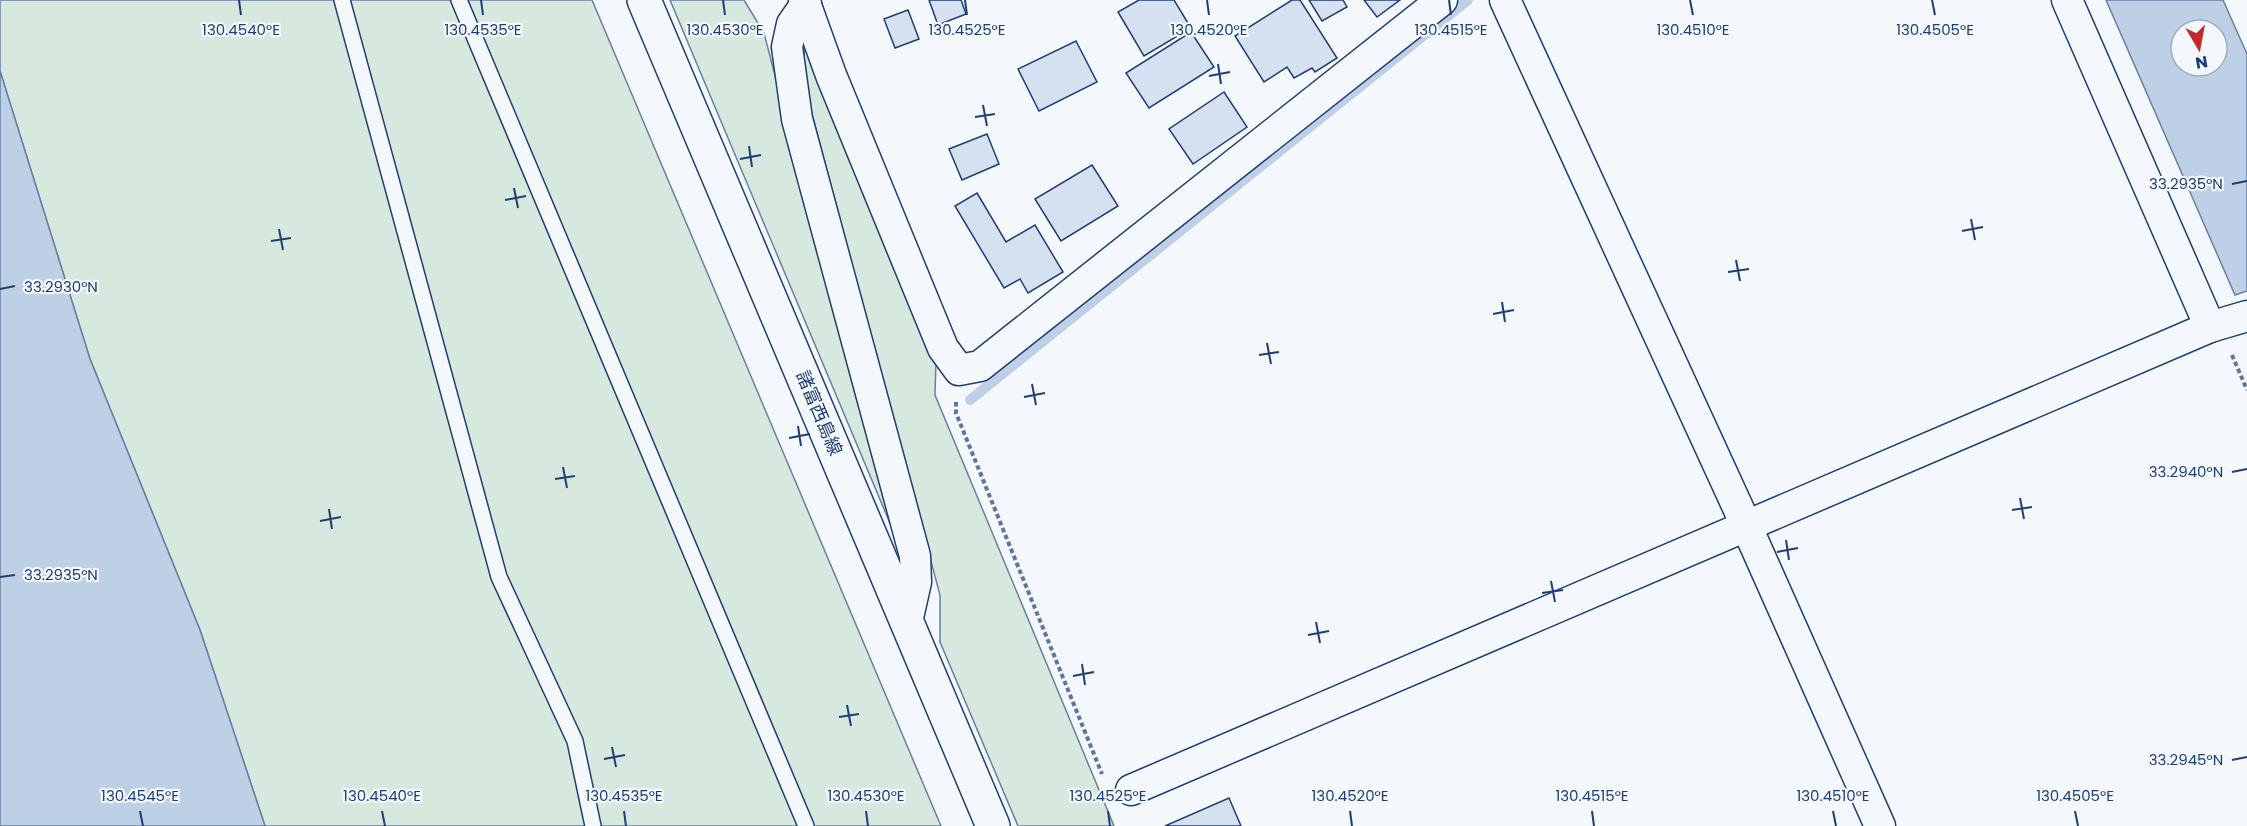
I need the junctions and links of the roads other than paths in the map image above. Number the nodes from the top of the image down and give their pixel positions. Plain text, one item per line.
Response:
1 (342, 0) edge
2 (459, 0) edge
3 (644, 0) edge
4 (1442, 0) edge
5 (1505, 0) edge
6 (2067, 0) edge
7 (801, 1) edge
8 (2247, 316) edge
9 (2210, 327) junction
10 (1746, 525) junction
11 (907, 622) junction
12 (1131, 790) road end
13 (593, 826) edge
14 (806, 826) edge
15 (993, 826) edge
16 (1880, 826) edge

1 - 13 lane
2 - 14 lane
3 - 11 main road, 諸富西島線
4 - 7 street
5 - 10 street
6 - 9 street
7 - 11 street
8 - 9 street
9 - 10 street
10 - 12 street
10 - 16 street
11 - 15 main road, 諸富西島線

